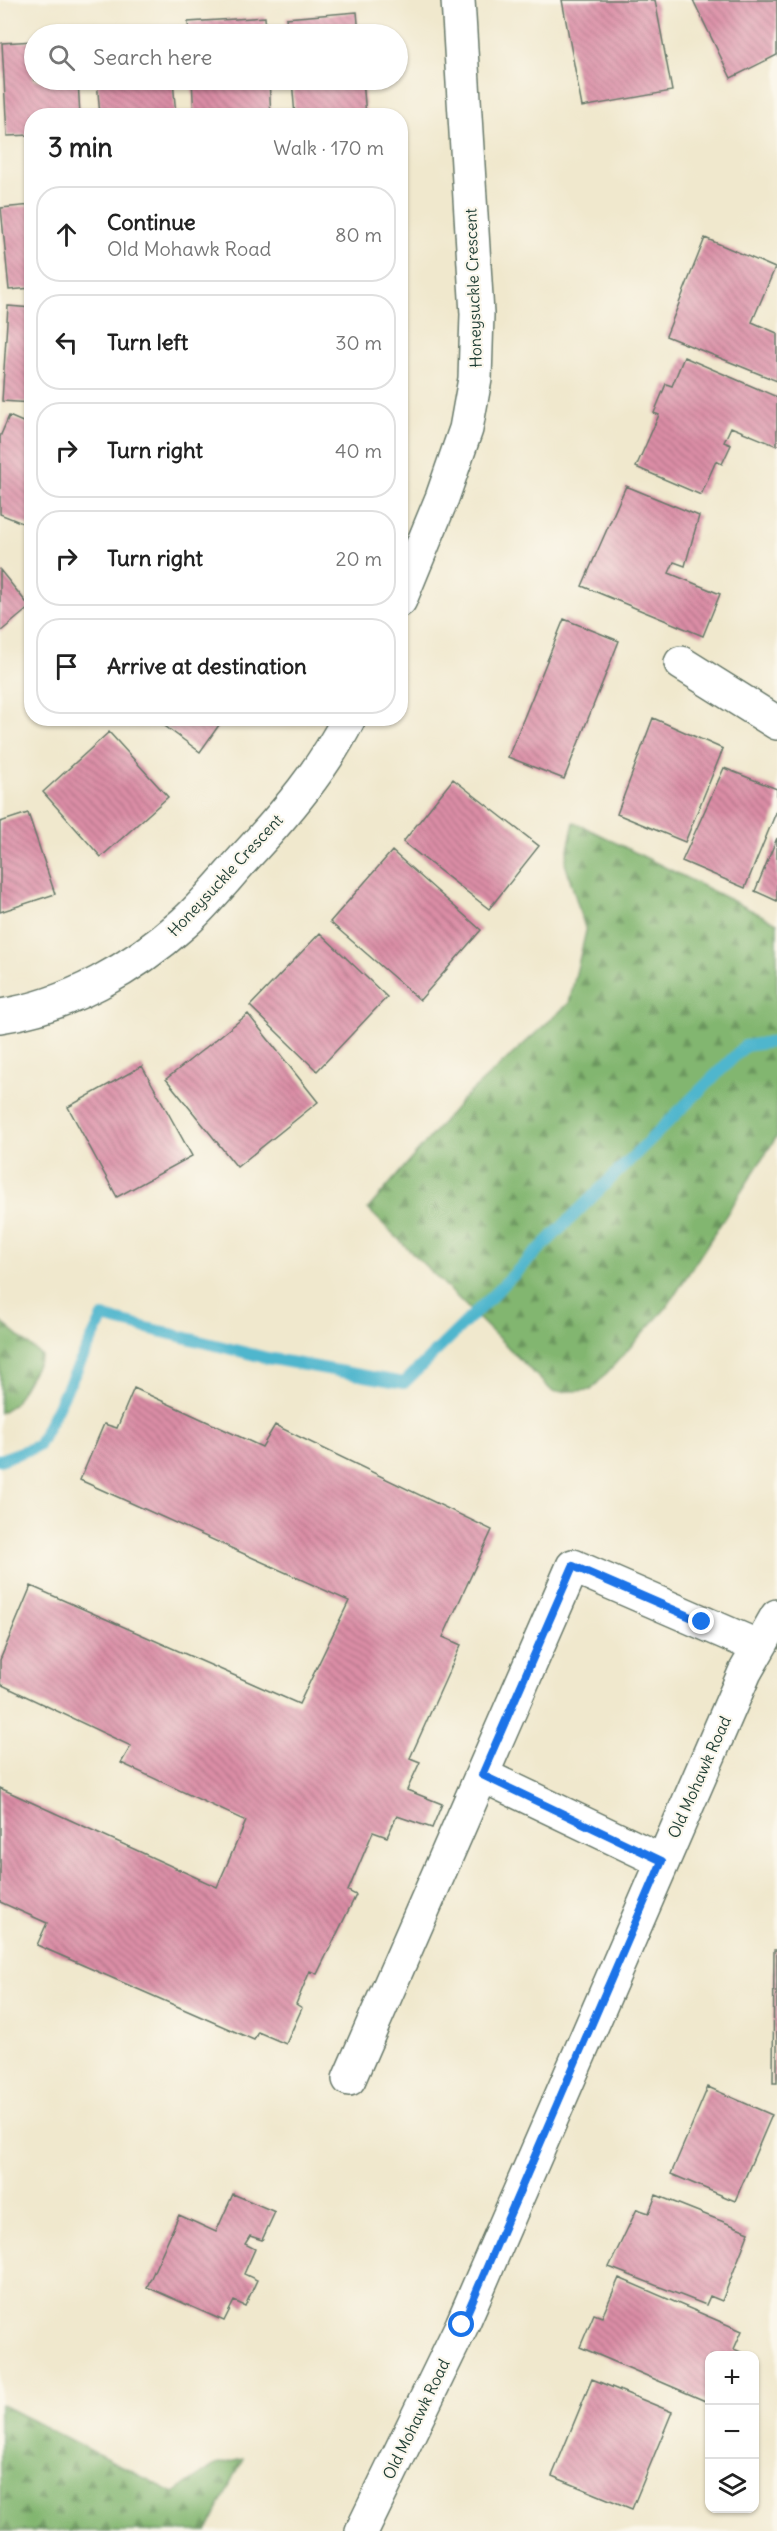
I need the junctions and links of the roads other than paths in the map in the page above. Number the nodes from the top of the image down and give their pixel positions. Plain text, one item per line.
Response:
1 (458, 0) edge
2 (408, 581) edge
3 (681, 663) dead end
4 (777, 723) edge
5 (345, 726) edge
6 (0, 1016) edge
7 (777, 1616) edge
8 (759, 1647) junction
9 (482, 1775) junction
10 (662, 1861) junction
11 (349, 2079) dead end
12 (362, 2531) edge

1 - 2 street, Honeysuckle Crescent
3 - 4 street
5 - 6 street, Honeysuckle Crescent
7 - 8 street, Old Mohawk Road
8 - 9 street
8 - 10 street, Old Mohawk Road
9 - 10 street
9 - 11 street
10 - 12 street, Old Mohawk Road

